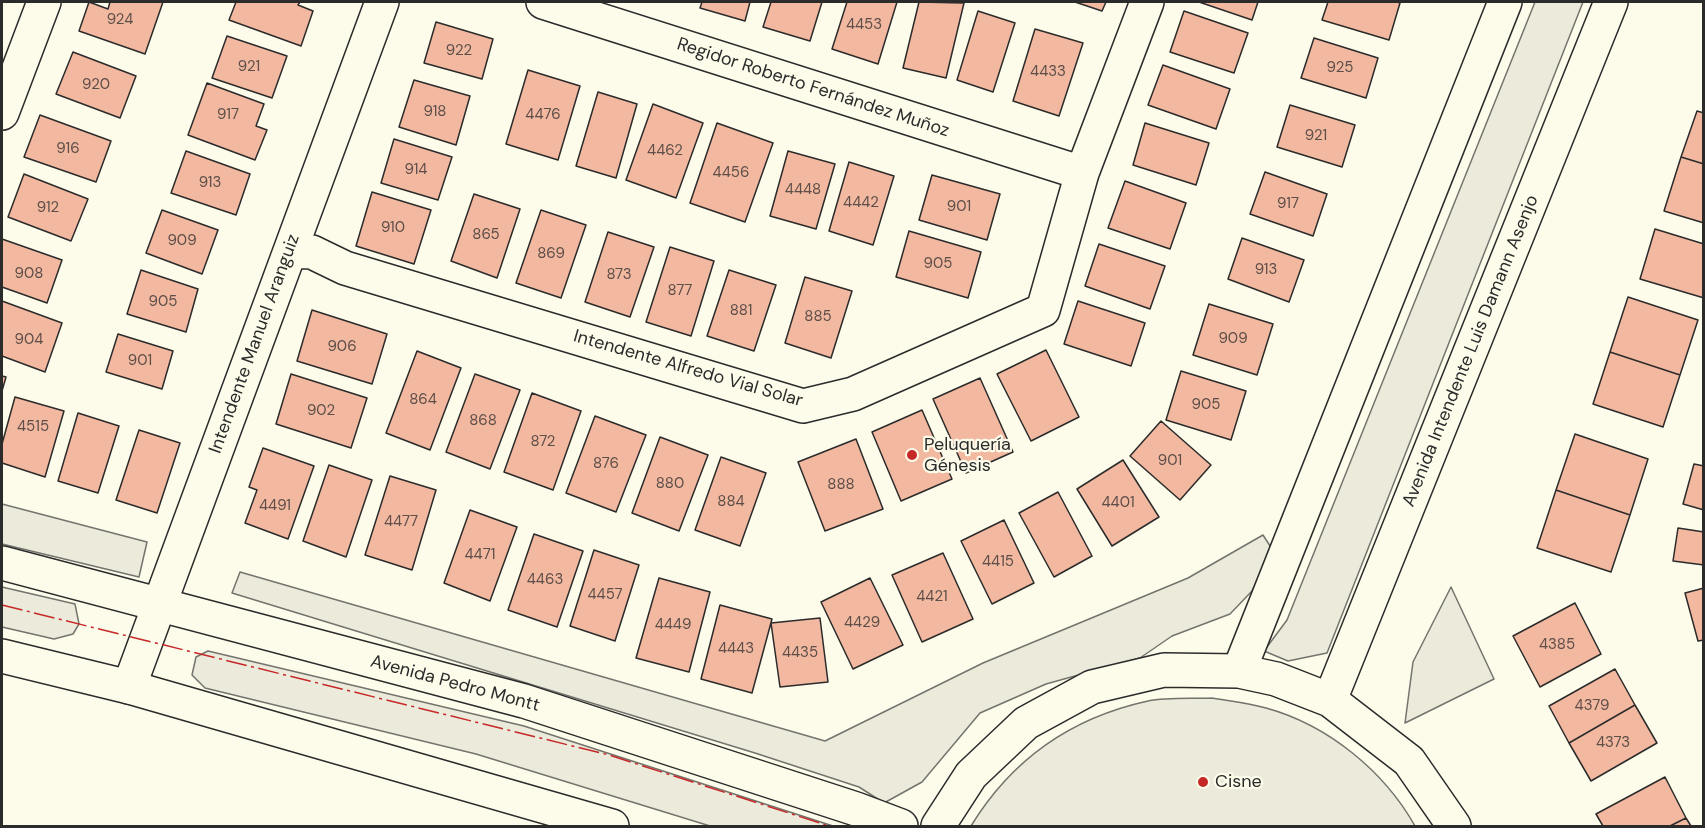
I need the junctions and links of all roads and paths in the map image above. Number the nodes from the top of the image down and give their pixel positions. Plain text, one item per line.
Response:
1 (44, 2) edge
2 (382, 2) edge
3 (543, 2) edge
4 (1147, 2) edge
5 (1505, 2) edge
6 (1611, 2) edge
7 (2, 113) edge
8 (1082, 173) junction
9 (290, 251) junction
10 (2, 563) edge
11 (159, 605) junction
12 (2, 656) edge
13 (1239, 671) junction
14 (129, 687) junction
15 (1330, 700) junction
16 (612, 826) edge
17 (902, 826) edge
18 (938, 826) edge
19 (1454, 826) edge

1 - 7 main road
2 - 9 main road, Intendente Manuel Aranguiz
3 - 8 main road, Regidor Roberto Fernández Muñoz
4 - 8 main road, Intendente Alfredo Vial Solar
5 - 13 main road
6 - 15 main road, Avenida Intendente Luis Damann Asenjo
8 - 9 main road, Intendente Alfredo Vial Solar
9 - 11 main road, Intendente Manuel Aranguiz
10 - 11 main road, Avenida Pedro Montt
11 - 14 main road, Intendente Manuel Aranguiz
11 - 17 main road, Avenida Pedro Montt
12 - 14 main road
13 - 15 main road
13 - 18 main road
14 - 16 main road
15 - 19 main road

